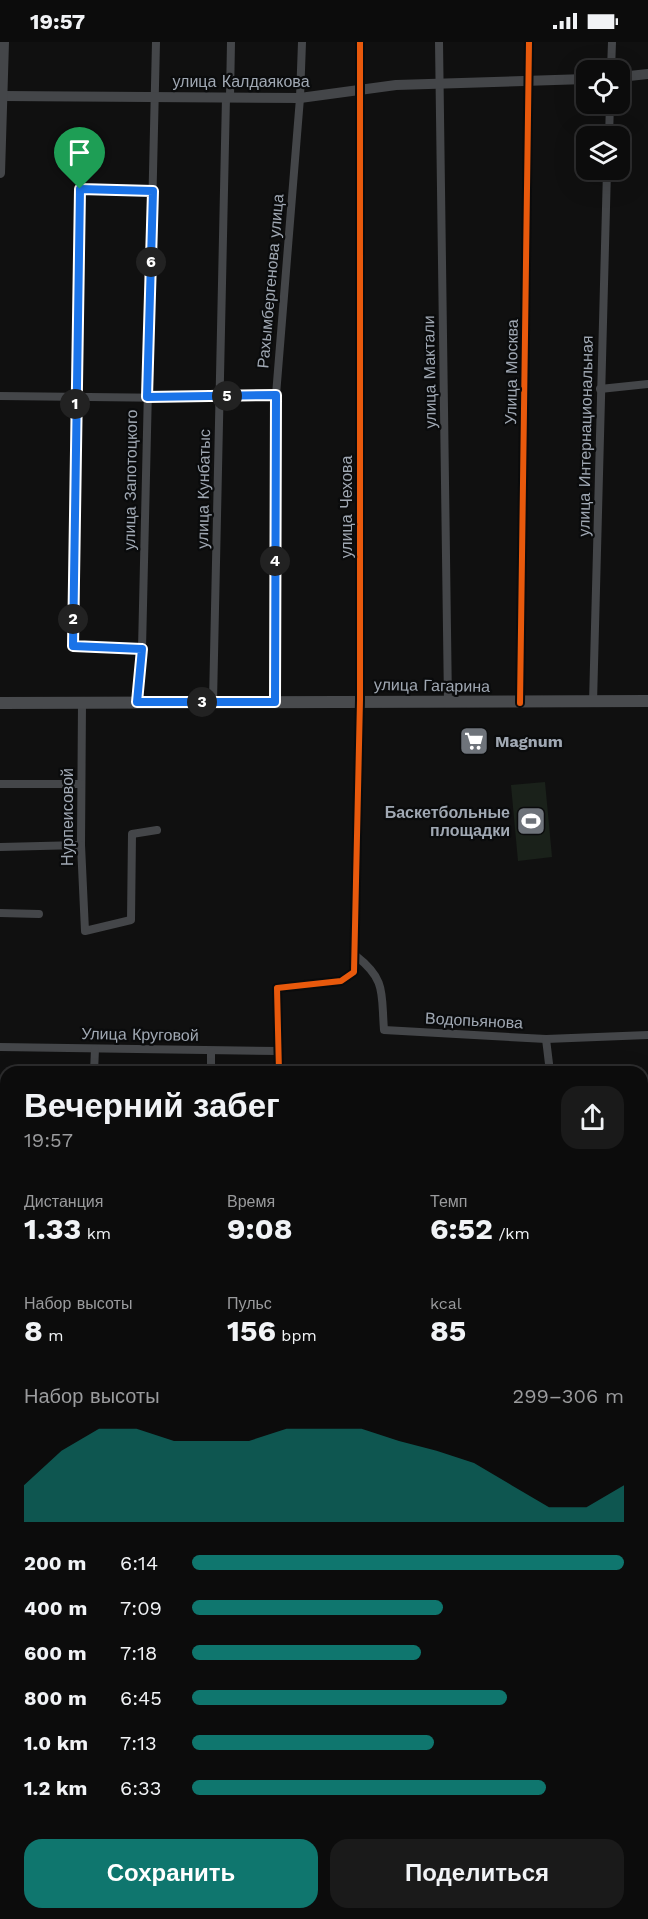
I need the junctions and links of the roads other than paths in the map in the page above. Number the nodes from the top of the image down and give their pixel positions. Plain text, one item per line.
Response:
1 (4, 42) edge
2 (156, 42) edge
3 (231, 42) edge
4 (302, 42) edge
5 (360, 42) edge
6 (439, 42) edge
7 (529, 42) edge
8 (612, 42) edge
9 (611, 60) edge
10 (648, 74) edge
11 (630, 76) edge
12 (576, 80) edge
13 (528, 82) junction
14 (441, 83) junction
15 (360, 88) junction
16 (1, 96) edge
17 (156, 96) junction
18 (228, 97) junction
19 (300, 98) junction
20 (0, 173) edge
21 (608, 180) edge
22 (153, 191) junction
23 (648, 384) edge
24 (600, 390) junction
25 (276, 395) junction
26 (0, 396) edge
27 (219, 396) junction
28 (75, 397) junction
29 (147, 397) junction
30 (142, 649) junction
31 (360, 700) junction
32 (648, 701) edge
33 (137, 702) junction
34 (213, 702) junction
35 (275, 702) junction
36 (0, 703) edge
37 (82, 703) junction
38 (448, 703) junction
39 (520, 703) junction
40 (593, 703) junction
41 (0, 784) edge
42 (81, 784) junction
43 (157, 830) dead end
44 (81, 845) junction
45 (0, 847) edge
46 (0, 914) edge
47 (39, 914) dead end
48 (356, 956) junction
49 (648, 1035) edge
50 (546, 1039) junction
51 (0, 1047) edge
52 (94, 1049) junction
53 (211, 1051) junction
54 (279, 1051) junction
55 (94, 1066) edge
56 (211, 1066) edge
57 (279, 1066) edge
58 (549, 1066) edge

1 - 16 street
2 - 17 street, улица Запотоцкого
3 - 18 street, улица Кунбатыс
4 - 19 street, Рахымбергенова улица
5 - 15 street, улица Чехова
6 - 14 street, улица Мактали
7 - 13 street, Улица Москва
8 - 9 street
10 - 11 street
12 - 13 street, улица Калдаякова
13 - 14 street, улица Калдаякова
13 - 39 street, Улица Москва
14 - 15 street, улица Калдаякова
14 - 38 street, улица Мактали
15 - 19 street, улица Калдаякова
15 - 31 street, улица Чехова
16 - 17 street, улица Калдаякова
16 - 20 street
17 - 18 street, улица Калдаякова
17 - 22 street, улица Запотоцкого
18 - 19 street, улица Калдаякова
18 - 27 street, улица Кунбатыс
19 - 25 street, Рахымбергенова улица
21 - 24 street, улица Интернациональная
22 - 28 street
22 - 29 street, улица Запотоцкого
23 - 24 street
24 - 40 street, улица Интернациональная
25 - 27 street
25 - 35 street, Рахымбергенова улица
26 - 28 street
27 - 29 street
27 - 34 street, улица Кунбатыс
28 - 29 street
28 - 30 street
29 - 30 street, улица Запотоцкого
30 - 33 street, улица Запотоцкого
31 - 35 main road, улица Гагарина
31 - 38 main road, улица Гагарина
31 - 48 street, улица Чехова
32 - 40 main road, улица Гагарина
33 - 34 main road, улица Гагарина
33 - 37 main road, улица Гагарина
34 - 35 main road, улица Гагарина
36 - 37 main road, улица Гагарина
37 - 42 street, Нурпеисовой
38 - 39 main road, улица Гагарина
39 - 40 main road, улица Гагарина
41 - 42 street
42 - 44 street, Нурпеисовой
43 - 44 street, Нурпеисовой
44 - 45 street
46 - 47 street
48 - 50 street, Водопьянова
48 - 54 street, улица Чехова
49 - 50 street, Водопьянова
50 - 58 street
51 - 52 street, Улица Круговой
52 - 53 street, Улица Круговой
52 - 55 street
53 - 54 street, Улица Круговой
53 - 56 street
54 - 57 street

